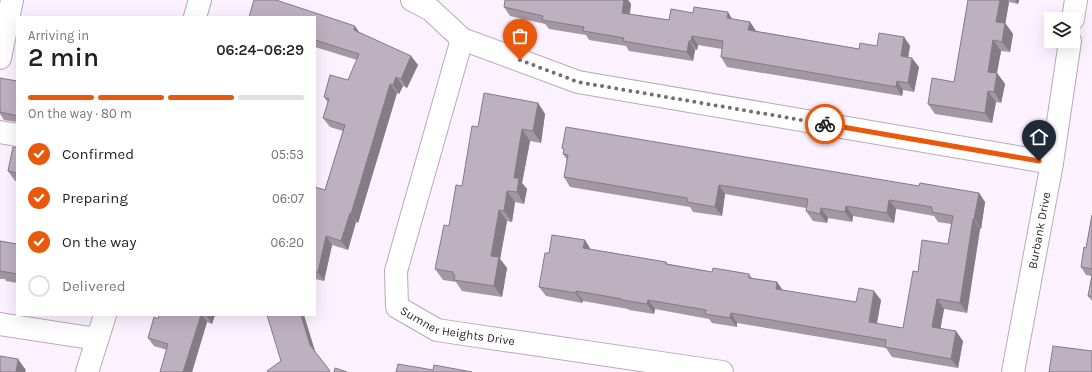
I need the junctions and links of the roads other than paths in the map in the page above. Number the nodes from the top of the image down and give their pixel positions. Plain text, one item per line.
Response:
1 (12, 0) edge
2 (200, 0) edge
3 (412, 0) edge
4 (1076, 0) edge
5 (1074, 12) edge
6 (195, 16) edge
7 (462, 39) junction
8 (1069, 48) edge
9 (0, 58) edge
10 (0, 132) edge
11 (16, 135) edge
12 (1052, 163) junction
13 (104, 316) edge
14 (0, 324) edge
15 (97, 339) junction
16 (87, 372) edge
17 (722, 372) edge
18 (1013, 372) edge

1 - 9 street
2 - 6 street
3 - 7 street
4 - 5 street
7 - 12 street
7 - 17 street, Sumner Heights Drive
8 - 12 street, Burbank Drive
10 - 11 street
12 - 18 street, Burbank Drive
13 - 15 street
14 - 15 street
15 - 16 street

